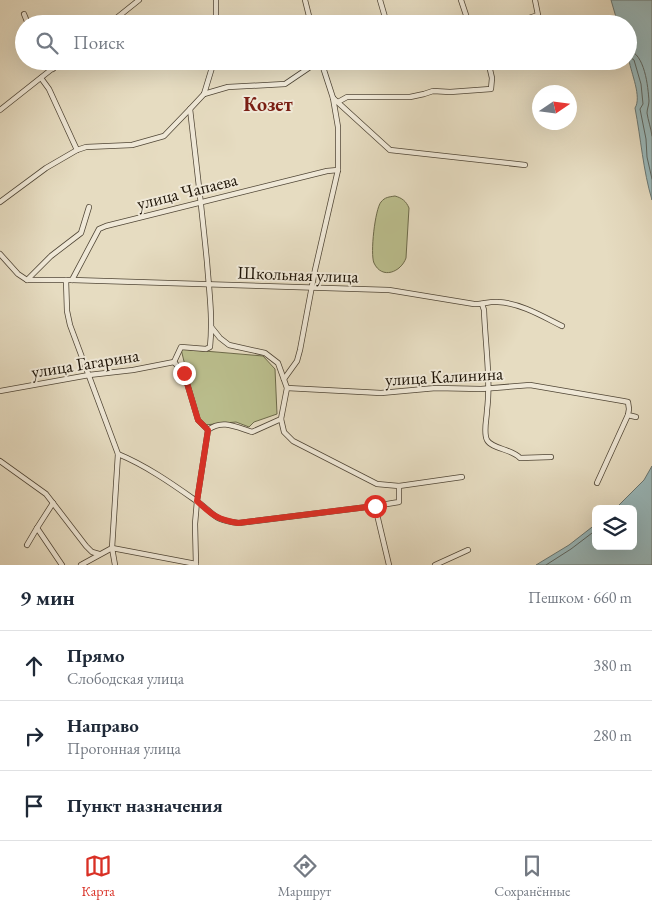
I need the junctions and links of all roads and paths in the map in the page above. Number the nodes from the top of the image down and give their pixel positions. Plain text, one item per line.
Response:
1 (139, 0) edge
2 (216, 0) edge
3 (305, 0) edge
4 (380, 0) edge
5 (461, 0) edge
6 (535, 1) edge
7 (120, 15) edge
8 (216, 15) edge
9 (309, 15) edge
10 (384, 15) edge
11 (466, 15) edge
12 (538, 15) edge
13 (51, 70) edge
14 (211, 70) edge
15 (307, 70) edge
16 (323, 70) edge
17 (490, 70) edge
18 (41, 78) junction
19 (204, 94) junction
20 (336, 100) junction
21 (190, 109) junction
22 (0, 110) edge
23 (77, 150) junction
24 (525, 165) dead end
25 (338, 170) junction
26 (0, 202) edge
27 (201, 202) junction
28 (89, 207) dead end
29 (0, 254) edge
30 (27, 280) junction
31 (66, 280) junction
32 (72, 280) junction
33 (209, 285) junction
34 (311, 289) junction
35 (482, 304) junction
36 (562, 326) dead end
37 (212, 328) junction
38 (174, 362) junction
39 (89, 375) junction
40 (284, 379) junction
41 (287, 388) junction
42 (488, 389) junction
43 (0, 391) edge
44 (628, 415) junction
45 (636, 417) dead end
46 (282, 418) junction
47 (208, 430) junction
48 (118, 454) junction
49 (552, 457) dead end
50 (0, 462) edge
51 (462, 477) dead end
52 (597, 483) dead end
53 (399, 486) junction
54 (197, 501) junction
55 (53, 503) junction
56 (375, 506) junction
57 (37, 528) junction
58 (27, 545) dead end
59 (112, 548) junction
60 (468, 550) dead end
61 (99, 554) junction
62 (196, 564) edge
63 (62, 565) edge
64 (81, 565) edge
65 (115, 565) edge
66 (390, 565) edge
67 (435, 565) edge

1 - 7 street
2 - 8 street
3 - 9 street
4 - 10 street
5 - 11 street
6 - 12 street
13 - 18 street
14 - 19 street
15 - 19 street
16 - 20 street
17 - 20 street
18 - 22 street
18 - 23 street
19 - 21 street
20 - 24 street
20 - 25 street
21 - 23 street
21 - 27 street
23 - 26 street
25 - 27 street, улица Чапаева
25 - 34 street
27 - 32 street, улица Чапаева
27 - 33 street
28 - 30 street
29 - 30 street
30 - 31 street, Школьная улица
31 - 32 street, Школьная улица
31 - 39 street
32 - 33 street, Школьная улица
33 - 34 street, Школьная улица
33 - 37 street
34 - 35 street, Школьная улица
34 - 40 street
35 - 36 street, Школьная улица
35 - 42 street
37 - 38 street
37 - 40 street
38 - 39 street, улица Гагарина
38 - 47 street
39 - 43 street, улица Гагарина
39 - 48 street
40 - 41 street
41 - 42 street, улица Калинина
41 - 46 street
42 - 44 street, улица Калинина
42 - 49 street
44 - 45 street
44 - 52 street
46 - 47 street
46 - 53 street
47 - 54 street
48 - 54 street
48 - 59 street
50 - 55 street
51 - 53 street
53 - 56 street
54 - 56 street
54 - 62 street
55 - 57 street
55 - 61 street
56 - 66 street
57 - 58 street
57 - 63 street
59 - 61 street
59 - 62 street
59 - 65 street
60 - 67 street
61 - 64 street

